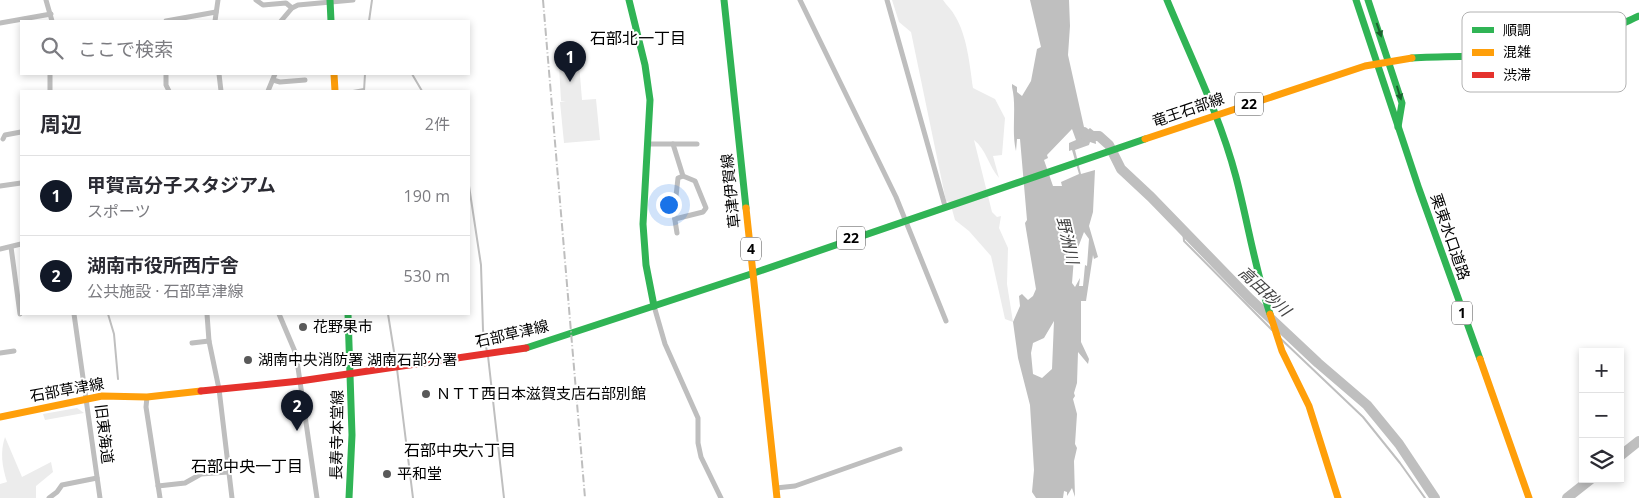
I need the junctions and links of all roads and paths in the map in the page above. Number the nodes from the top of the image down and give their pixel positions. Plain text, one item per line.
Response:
1 (46, 0) edge
2 (218, 0) edge
3 (256, 0) edge
4 (353, 0) edge
5 (629, 0) edge
6 (724, 0) edge
7 (800, 0) edge
8 (887, 0) edge
9 (1168, 0) edge
10 (1356, 0) edge
11 (1368, 0) edge
12 (314, 1) edge
13 (330, 1) edge
14 (275, 2) edge
15 (292, 8) junction
16 (216, 12) junction
17 (51, 14) junction
18 (1639, 16) edge
19 (52, 20) edge
20 (172, 20) edge
21 (215, 20) edge
22 (283, 20) edge
23 (331, 20) edge
24 (1626, 22) edge
25 (0, 23) edge
26 (1462, 57) edge
27 (1389, 61) junction
28 (1377, 63) junction
29 (50, 75) edge
30 (166, 75) edge
31 (219, 75) edge
32 (334, 75) edge
33 (274, 77) edge
34 (305, 80) dead end
35 (50, 90) edge
36 (169, 90) edge
37 (221, 90) edge
38 (268, 90) edge
39 (333, 90) edge
40 (1215, 115) junction
41 (1398, 127) junction
42 (20, 132) edge
43 (3, 139) dead end
44 (648, 144) junction
45 (673, 144) junction
46 (697, 144) dead end
47 (683, 176) junction
48 (20, 183) edge
49 (0, 186) edge
50 (947, 205) junction
51 (675, 219) junction
52 (906, 220) junction
53 (677, 233) dead end
54 (20, 244) edge
55 (11, 247) junction
56 (0, 248) edge
57 (754, 273) junction
58 (654, 306) junction
59 (20, 314) edge
60 (74, 315) edge
61 (207, 315) edge
62 (280, 315) edge
63 (348, 315) edge
64 (946, 321) dead end
65 (209, 342) junction
66 (192, 343) dead end
67 (14, 351) dead end
68 (0, 353) edge
69 (352, 373) junction
70 (300, 381) junction
71 (219, 390) junction
72 (147, 397) junction
73 (86, 398) junction
74 (0, 417) edge
75 (900, 449) dead end
76 (228, 472) junction
77 (97, 478) junction
78 (158, 486) junction
79 (776, 488) junction
80 (49, 498) edge
81 (100, 498) edge
82 (160, 498) edge
83 (232, 498) edge
84 (317, 498) edge
85 (349, 498) edge
86 (720, 498) edge
87 (777, 498) edge
88 (1338, 498) edge
89 (1529, 498) edge

1 - 17 street
2 - 16 street
3 - 14 street
4 - 13 street
5 - 44 main road
6 - 57 main road, 草津伊賀線 / 4
7 - 52 street
8 - 50 street
9 - 40 main road
10 - 28 main road, 栗東水口道路 / 1
11 -> 27 main road, 栗東水口道路 / 1
12 - 13 street
12 - 15 street
13 - 23 main road
14 - 15 street
15 - 22 street
16 - 20 street
16 - 21 street
17 - 19 street
17 - 25 street
18 - 24 main road, 竜王石部線 / 22
26 - 27 main road, 竜王石部線 / 22
27 - 28 main road, 竜王石部線 / 22
27 -> 41 main road, 栗東水口道路 / 1
28 - 40 main road, 竜王石部線 / 22
28 - 41 main road, 栗東水口道路 / 1
29 - 35 street
30 - 36 street
31 - 37 street
32 - 39 main road
33 - 34 street
33 - 38 street
40 - 50 main road, 竜王石部線 / 22
40 - 88 main road
41 - 89 main road, 栗東水口道路 / 1
42 - 43 street
44 - 45 street
44 - 58 main road
45 - 46 street
45 - 47 street
47 - 51 street
47 - 51 street
48 - 49 street
50 - 52 main road, 竜王石部線 / 22
51 - 53 street
52 - 57 main road, 竜王石部線 / 22
52 - 64 street
54 - 55 street
55 - 56 street
55 - 59 street
57 - 58 main road, 石部草津線
57 - 79 main road, 草津伊賀線 / 4
58 - 69 main road, 石部草津線
58 - 86 street
60 - 73 street, 旧東海道
61 - 65 street
62 - 70 street
63 - 69 main road, 長寿寺本堂線
65 - 66 street
65 - 71 street
67 - 68 street
69 - 70 main road, 石部草津線
69 - 85 main road, 長寿寺本堂線
70 - 71 main road, 石部草津線
70 - 84 street
71 - 72 main road, 石部草津線
71 - 76 street
72 - 73 main road, 石部草津線
72 - 78 street
73 - 74 main road, 石部草津線
73 - 77 street, 旧東海道
75 - 79 street
76 - 78 street
76 - 83 street
77 - 80 street
77 - 81 street, 旧東海道
78 - 82 street
79 - 87 main road, 草津伊賀線 / 4

